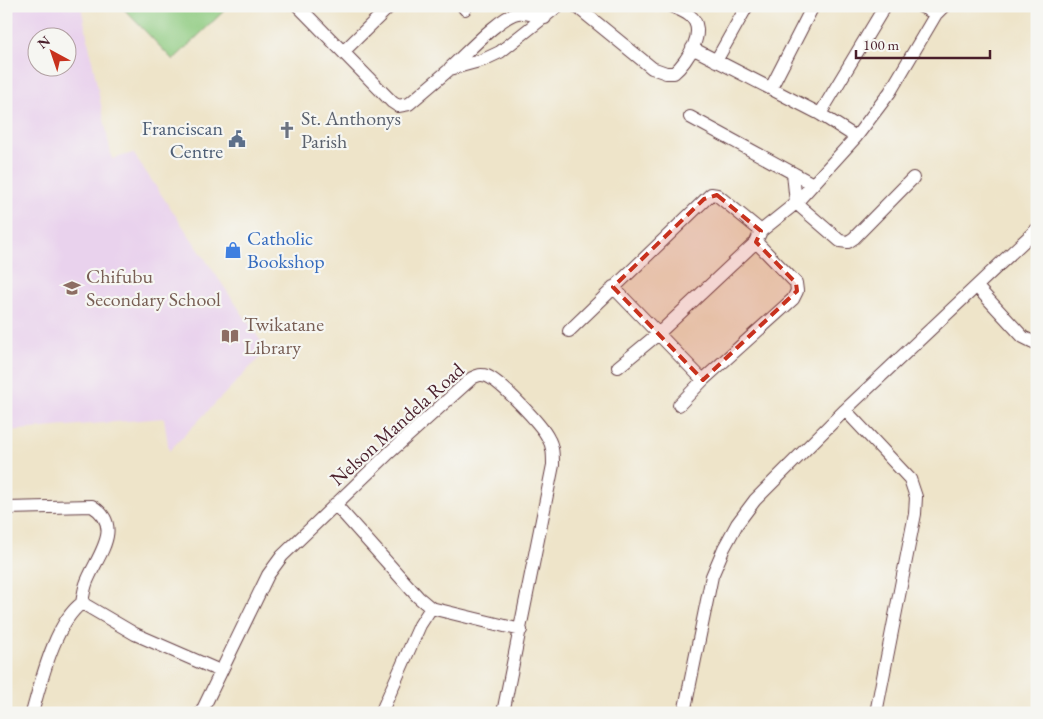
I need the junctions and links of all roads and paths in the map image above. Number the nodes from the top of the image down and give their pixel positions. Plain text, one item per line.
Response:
1 (298, 6) edge
2 (390, 6) edge
3 (576, 6) edge
4 (747, 6) edge
5 (813, 6) edge
6 (885, 6) edge
7 (920, 6) edge
8 (555, 7) edge
9 (674, 7) edge
10 (940, 10) edge
11 (545, 18) junction
12 (692, 48) junction
13 (343, 52) junction
14 (716, 60) junction
15 (450, 69) junction
16 (771, 88) junction
17 (820, 114) junction
18 (690, 117) dead end
19 (856, 138) junction
20 (793, 173) junction
21 (913, 178) dead end
22 (813, 184) junction
23 (796, 203) junction
24 (1037, 229) edge
25 (759, 236) junction
26 (613, 287) junction
27 (977, 287) junction
28 (569, 331) dead end
29 (658, 334) junction
30 (1037, 341) edge
31 (618, 367) dead end
32 (703, 380) junction
33 (679, 405) dead end
34 (845, 410) junction
35 (336, 504) junction
36 (6, 508) edge
37 (82, 603) junction
38 (431, 608) junction
39 (520, 630) junction
40 (220, 671) junction
41 (32, 713) edge
42 (201, 713) edge
43 (381, 713) edge
44 (503, 713) edge
45 (684, 713) edge
46 (876, 713) edge

1 - 13 street
2 - 13 street
3 - 12 street
4 - 14 street
5 - 16 street
6 - 17 street
7 - 10 street
8 - 11 street
9 - 12 street
10 - 19 street
11 - 15 street
11 - 15 street
12 - 14 street
13 - 15 street
14 - 16 street
16 - 17 street
17 - 19 street
18 - 20 street
19 - 22 street
20 - 22 street
20 - 23 street
21 - 23 street
22 - 23 street
23 - 25 street
24 - 27 street
25 - 26 street
25 - 29 street
25 - 32 street
26 - 28 street
26 - 29 street
27 - 30 street
27 - 34 street
29 - 31 street
29 - 32 street
32 - 33 street
34 - 45 street
34 - 46 street
35 - 38 street
35 - 39 street, Nelson Mandela Road
35 - 40 street, Nelson Mandela Road
36 - 37 street
37 - 40 street
37 - 41 street
38 - 39 street
38 - 43 street
39 - 44 street, Nelson Mandela Road
40 - 42 street, Nelson Mandela Road

